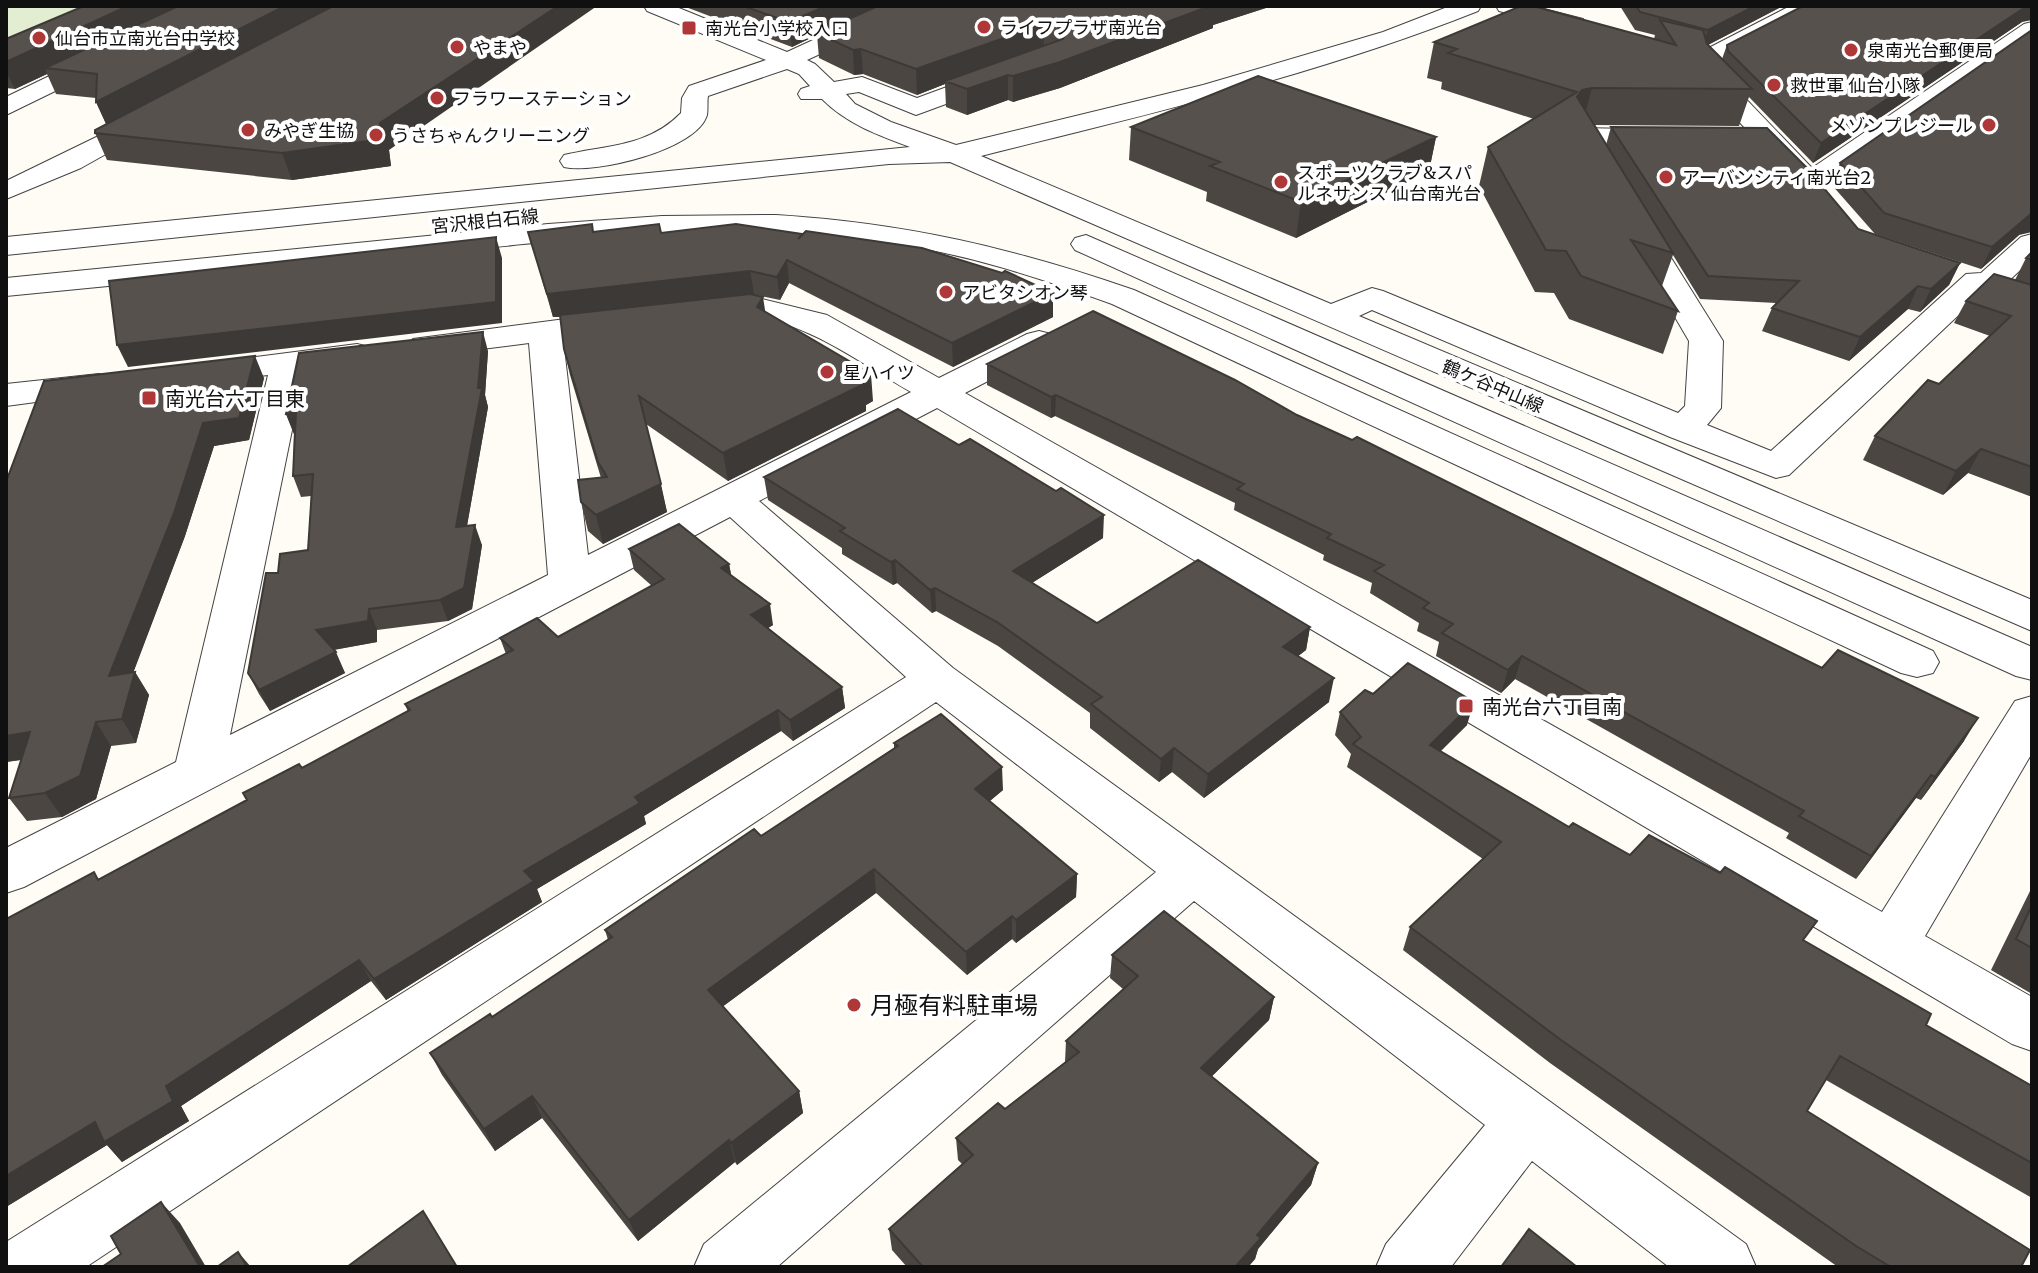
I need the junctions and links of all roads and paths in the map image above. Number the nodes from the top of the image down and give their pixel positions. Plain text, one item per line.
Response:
1 (211, 6) edge
2 (655, 6) edge
3 (905, 6) edge
4 (1470, 6) edge
5 (1507, 6) edge
6 (1807, 6) edge
7 (2032, 29) edge
8 (1600, 31) edge
9 (787, 61) junction
10 (1025, 66) edge
11 (816, 93) junction
12 (181, 103) edge
13 (6, 107) edge
14 (1690, 137) edge
15 (1736, 137) edge
16 (1767, 137) junction
17 (889, 156) junction
18 (944, 166) junction
19 (1811, 181) junction
20 (6, 191) edge
21 (1832, 206) edge
22 (127, 207) dead end
23 (2032, 243) edge
24 (6, 246) edge
25 (6, 269) edge
26 (1971, 279) junction
27 (6, 287) edge
28 (2017, 294) edge
29 (1123, 297) junction
30 (1331, 316) junction
31 (545, 331) junction
32 (288, 363) junction
33 (940, 392) junction
34 (7, 397) edge
35 (1683, 429) junction
36 (733, 499) junction
37 (570, 583) junction
38 (2032, 617) edge
39 (1917, 662) dead end
40 (2032, 665) edge
41 (937, 679) junction
42 (2032, 713) edge
43 (198, 774) junction
44 (6, 872) edge
45 (1192, 872) junction
46 (1891, 944) junction
47 (2032, 1026) edge
48 (1527, 1120) junction
49 (27, 1267) edge
50 (727, 1267) edge
51 (1409, 1267) edge
52 (1723, 1267) edge

1 - 13 street
2 - 9 street
3 - 9 street
4 - 18 street, 宮沢根白石線
5 - 8 street
6 - 16 street
7 - 19 street
9 - 11 street
9 - 22 street
10 - 11 street
11 - 17 street
11 - 18 street
12 - 20 street
14 - 35 street
15 - 16 street
16 - 19 street
17 - 18 street
17 - 24 street
18 - 25 street, 宮沢根白石線
18 - 30 street, 鶴ケ谷中山線
18 - 40 street
19 - 21 street
23 - 26 street
26 - 28 street
26 - 35 street
27 - 29 street
29 - 33 street
29 - 39 street
30 - 35 street
30 - 38 street, 鶴ケ谷中山線
31 - 32 street
31 - 33 street
31 - 37 street
32 - 34 street
32 - 43 street
33 - 36 street
33 - 46 street
36 - 37 street
36 - 41 street
37 - 43 street
41 - 45 street
41 - 49 street
42 - 46 street
43 - 44 street
45 - 48 street
45 - 50 street
46 - 47 street
48 - 51 street
48 - 52 street

